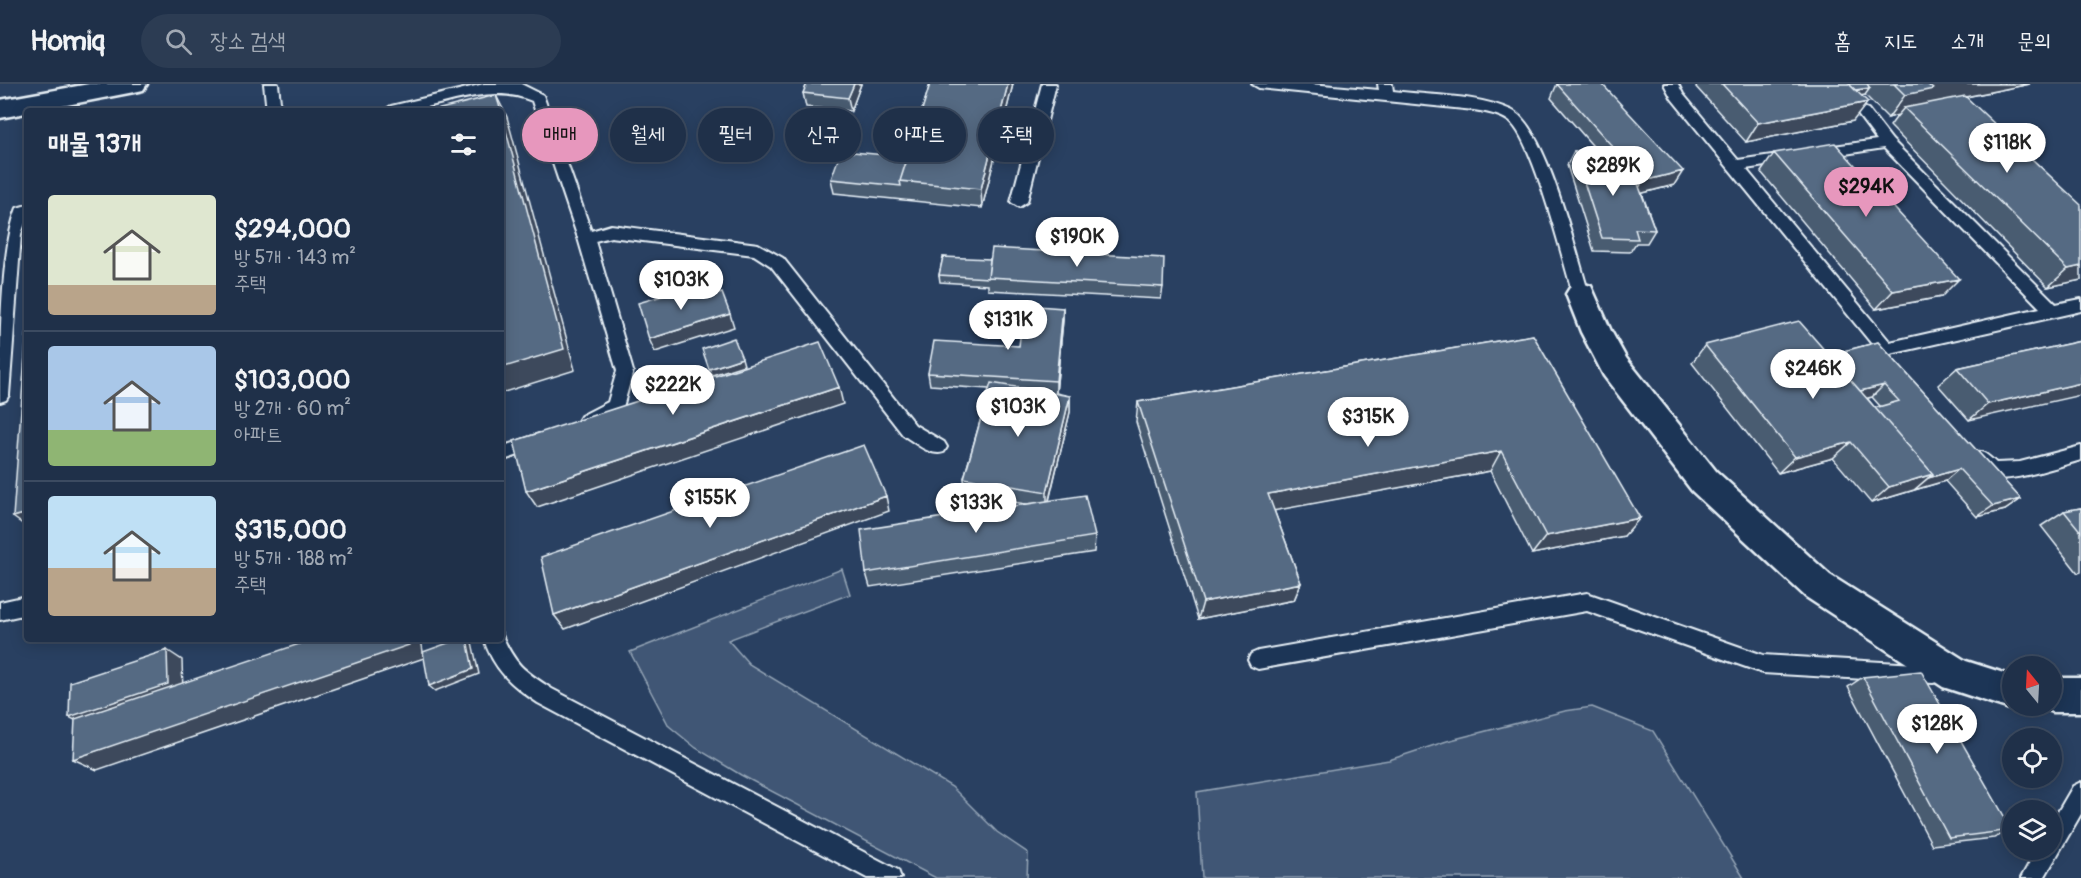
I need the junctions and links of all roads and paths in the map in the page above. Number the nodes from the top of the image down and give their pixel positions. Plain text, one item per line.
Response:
1 (134, 84) edge
2 (271, 84) edge
3 (1049, 84) edge
4 (1259, 84) edge
5 (1671, 84) edge
6 (1386, 90) edge
7 (274, 108) edge
8 (403, 108) edge
9 (0, 109) edge
10 (1863, 112) edge
11 (1887, 143) junction
12 (1734, 166) junction
13 (1019, 202) dead end
14 (24, 211) edge
15 (586, 238) junction
16 (1581, 294) joint
17 (2081, 305) edge
18 (2053, 311) junction
19 (1886, 349) junction
20 (1900, 367) edge
21 (0, 395) edge
22 (1963, 442) edge
23 (938, 447) dead end
24 (504, 453) edge
25 (2081, 453) edge
26 (24, 606) edge
27 (0, 611) edge
28 (495, 642) edge
29 (1258, 660) dead end
30 (1956, 675) junction
31 (2002, 690) edge
32 (2062, 695) edge
33 (2081, 695) edge
34 (2081, 793) edge
35 (2062, 826) edge
36 (2043, 860) edge
37 (890, 878) edge
38 (2032, 878) edge

1 - 9 street
2 - 7 lane
3 - 13 lane
4 - 6 lane
5 - 12 lane
6 - 16 lane
8 - 15 lane
10 - 11 lane
11 - 12 lane
11 - 18 lane
12 - 19 lane
14 - 21 lane
15 - 23 lane
15 - 24 lane
16 - 30 street
17 - 18 lane
18 - 19 lane
19 - 20 lane
22 - 25 lane
26 - 27 lane
28 - 37 lane
29 - 30 lane
30 - 31 street
32 - 33 street
34 - 35 lane
36 - 38 lane

